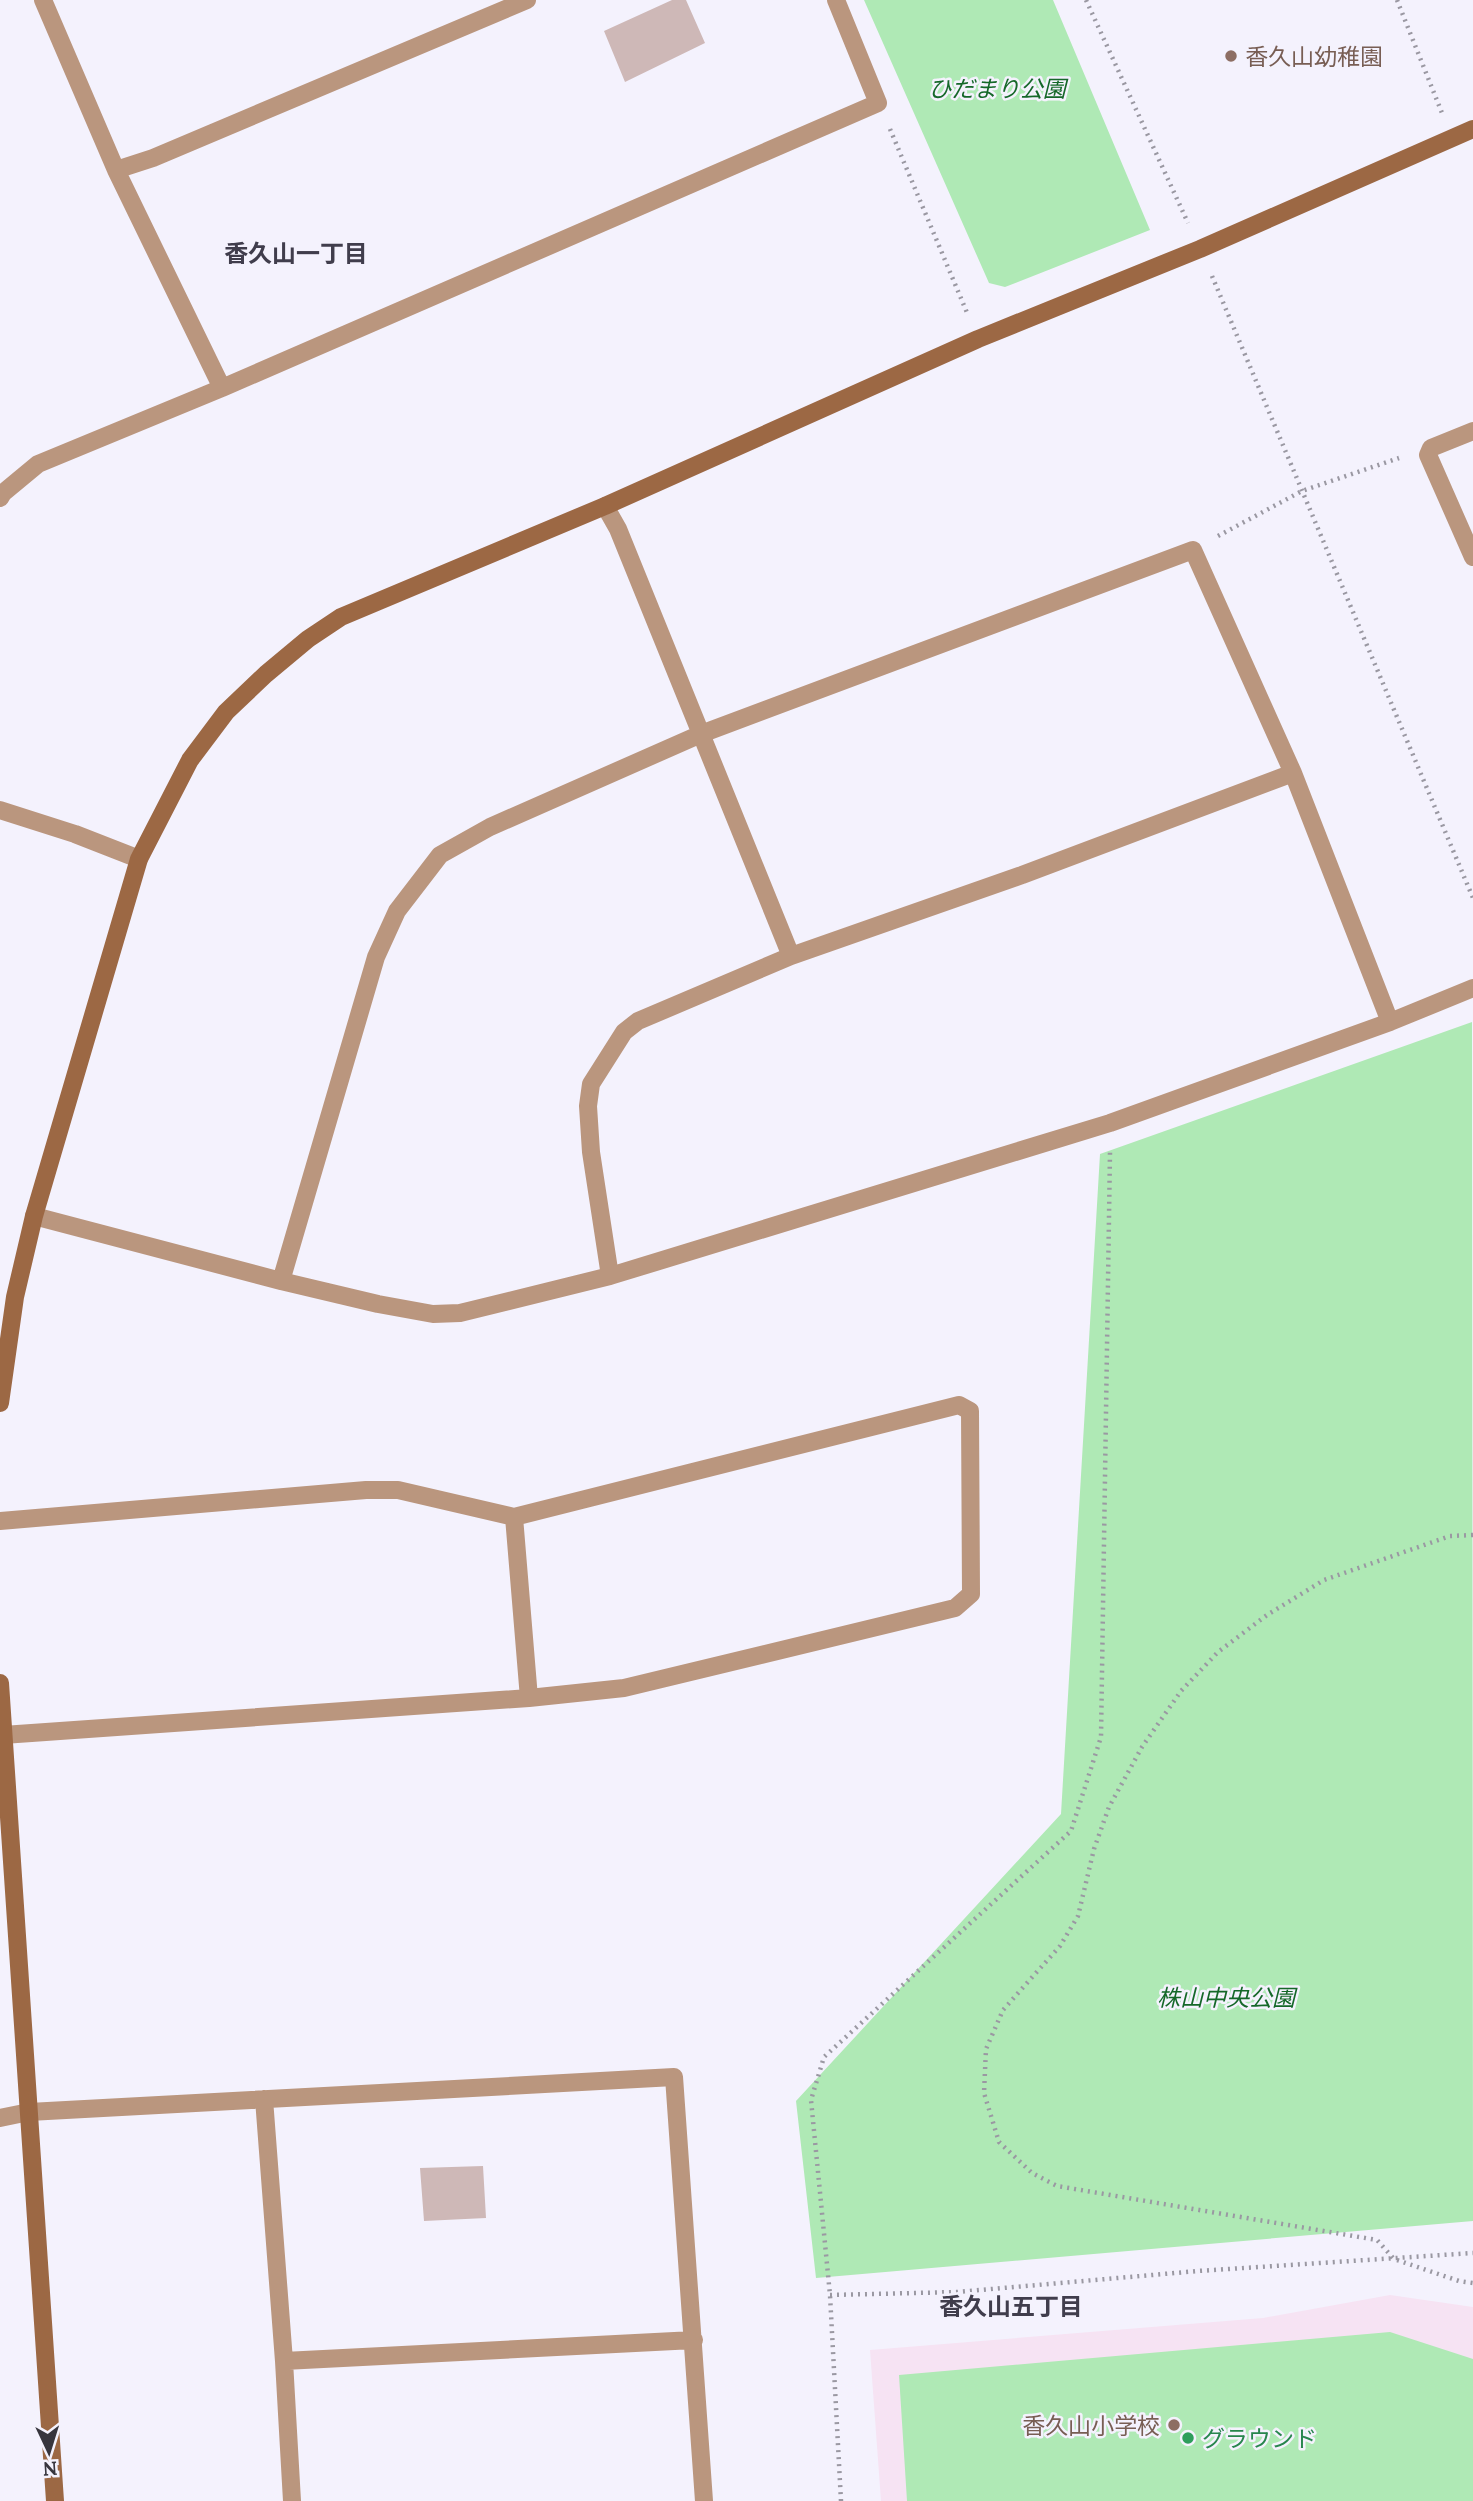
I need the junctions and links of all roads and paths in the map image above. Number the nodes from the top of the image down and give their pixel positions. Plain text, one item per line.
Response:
1 (43, 0) edge
2 (527, 0) edge
3 (836, 0) edge
4 (1086, 0) edge
5 (1397, 0) edge
6 (878, 103) junction
7 (1473, 129) edge
8 (1452, 138) junction
9 (116, 170) junction
10 (1200, 249) junction
11 (978, 339) junction
12 (222, 388) junction
13 (1473, 431) edge
14 (1428, 455) junction
15 (1302, 491) junction
16 (1, 492) edge
17 (604, 506) junction
18 (1193, 550) junction
19 (1473, 557) edge
20 (701, 734) junction
21 (1293, 773) junction
22 (0, 810) edge
23 (139, 859) junction
24 (1473, 898) edge
25 (791, 956) junction
26 (1473, 988) edge
27 (1390, 1022) junction
28 (1110, 1123) junction
29 (34, 1216) junction
30 (610, 1276) junction
31 (281, 1281) junction
32 (0, 1403) edge
33 (514, 1517) junction
34 (0, 1521) edge
35 (1473, 1535) edge
36 (0, 1683) edge
37 (529, 1698) junction
38 (3, 1735) junction
39 (264, 2099) junction
40 (29, 2112) junction
41 (0, 2118) edge
42 (1473, 2253) edge
43 (1394, 2259) junction
44 (1473, 2283) edge
45 (830, 2295) junction
46 (694, 2340) junction
47 (284, 2361) junction
48 (55, 2501) edge
49 (292, 2501) edge
50 (704, 2501) edge
51 (841, 2501) edge

1 - 9 street
2 - 9 street
3 - 6 street
4 - 10 path
5 - 8 path
6 - 11 path
6 - 12 street
7 - 8 street
8 - 10 street
9 - 12 street
10 - 11 street
10 - 15 path
11 - 17 street
12 - 16 street
13 - 14 street
14 - 15 path
14 - 19 street
15 - 18 path
15 - 24 path
17 - 20 street
17 - 23 street
18 - 20 street
18 - 21 street
20 - 25 street
20 - 31 street
21 - 25 street
21 - 27 street
22 - 23 street
23 - 29 street
25 - 30 street
26 - 27 street
27 - 28 street
28 - 30 street
28 - 45 path
29 - 31 street
29 - 32 street
30 - 31 street
33 - 34 street
33 - 37 street
33 - 37 street
35 - 43 path
36 - 38 street
37 - 38 street
38 - 40 street
39 - 40 street
39 - 46 street
39 - 47 street
40 - 41 street
40 - 48 street
42 - 43 path
43 - 44 path
43 - 45 path
45 - 51 path
46 - 47 street
46 - 50 street
47 - 49 street

